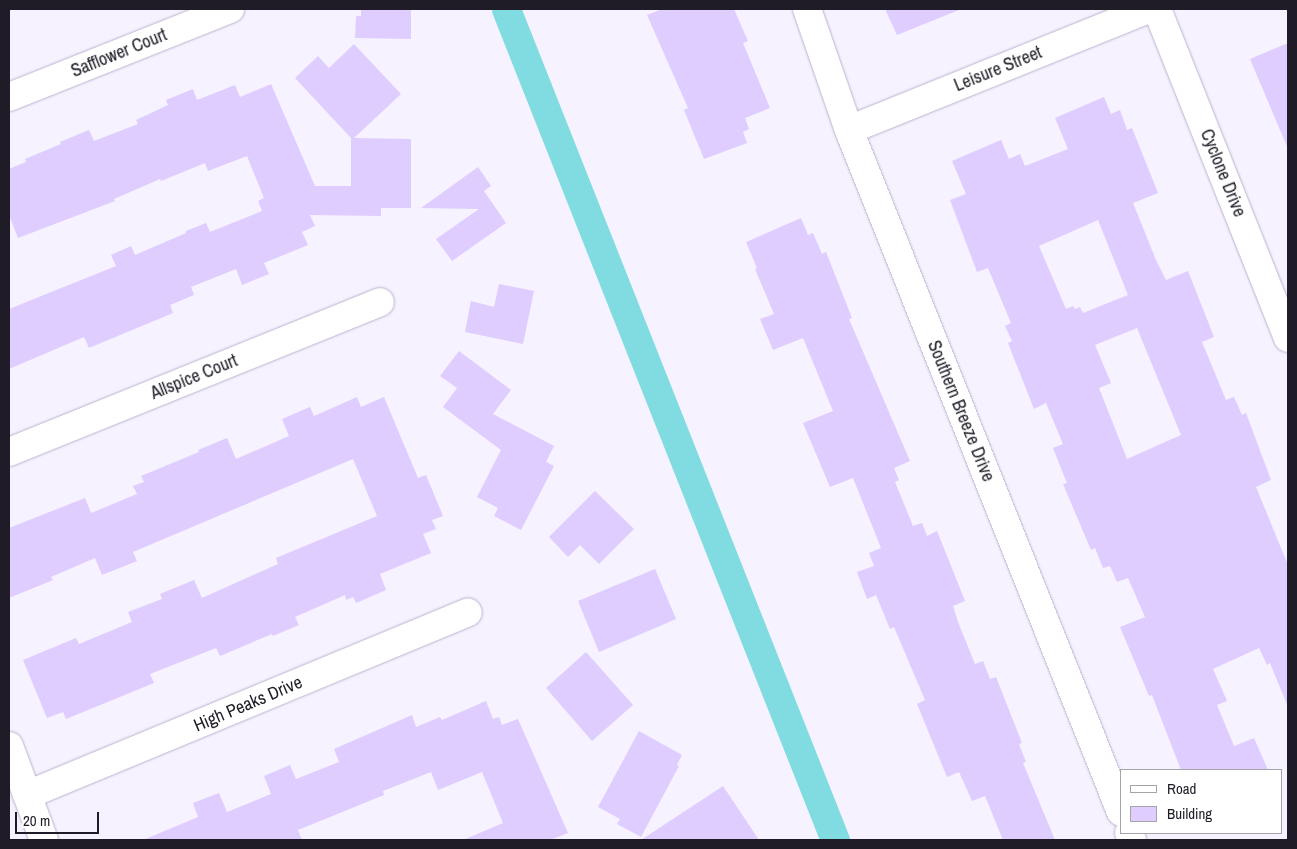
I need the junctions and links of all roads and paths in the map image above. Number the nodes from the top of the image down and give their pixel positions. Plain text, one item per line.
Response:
1 (230, 9) edge
2 (807, 9) edge
3 (1148, 9) edge
4 (1157, 9) edge
5 (9, 97) edge
6 (849, 130) junction
7 (380, 302) dead end
8 (1288, 338) edge
9 (9, 452) edge
10 (468, 612) dead end
11 (9, 746) edge
12 (27, 795) junction
13 (1120, 809) edge
14 (44, 840) edge

1 - 5 street, Safflower Court
2 - 6 street, Southern Breeze Drive
3 - 6 street, Leisure Street
4 - 8 street, Cyclone Drive
6 - 13 street, Southern Breeze Drive
7 - 9 street, Allspice Court
10 - 12 street, High Peaks Drive
11 - 12 street
12 - 14 street

